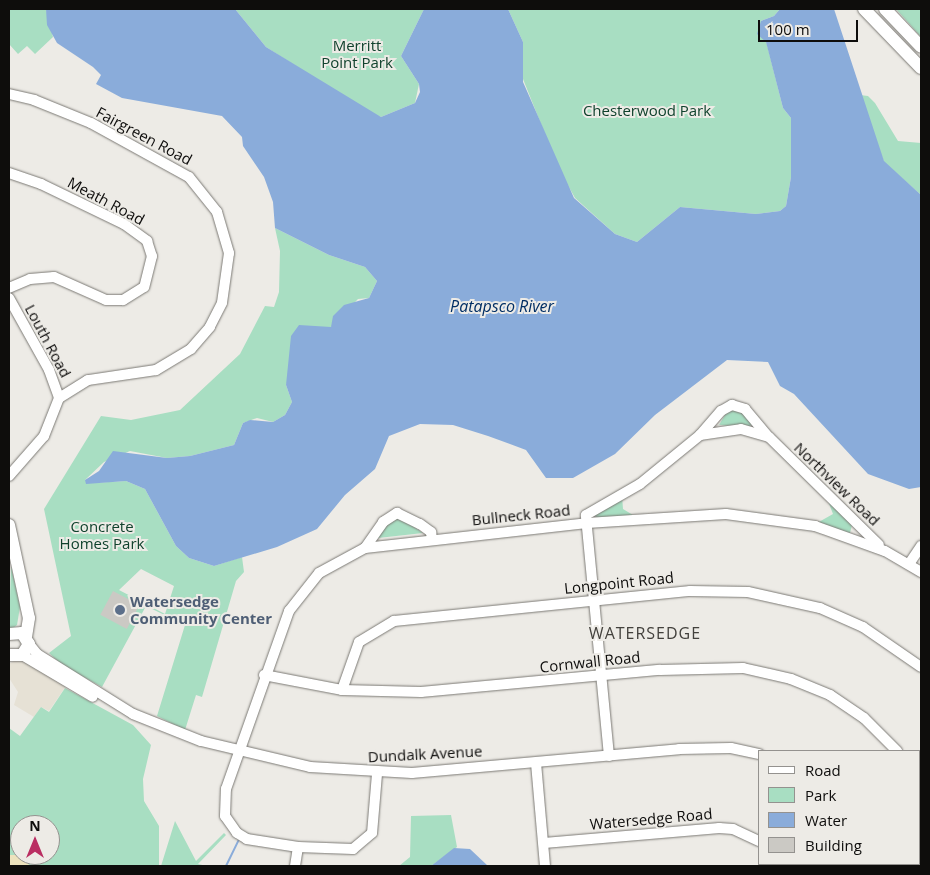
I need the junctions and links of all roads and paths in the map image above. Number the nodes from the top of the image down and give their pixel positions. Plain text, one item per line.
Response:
1 (864, 9) edge
2 (885, 9) edge
3 (921, 47) edge
4 (921, 68) edge
5 (9, 94) edge
6 (9, 174) edge
7 (9, 288) edge
8 (9, 298) edge
9 (58, 398) junction
10 (700, 435) junction
11 (769, 437) junction
12 (24, 461) junction
13 (9, 465) edge
14 (9, 476) edge
15 (587, 523) junction
16 (9, 526) edge
17 (432, 539) junction
18 (921, 546) edge
19 (365, 548) junction
20 (885, 551) junction
21 (909, 564) junction
22 (921, 572) edge
23 (595, 600) junction
24 (20, 640) edge
25 (9, 655) edge
26 (921, 667) edge
27 (264, 675) junction
28 (601, 676) junction
29 (342, 690) junction
30 (895, 750) edge
31 (239, 752) junction
32 (758, 754) edge
33 (609, 756) junction
34 (536, 763) junction
35 (377, 774) junction
36 (758, 841) edge
37 (544, 843) junction
38 (298, 847) junction
39 (295, 866) edge
40 (545, 866) edge

1 - 4 main road
2 - 3 main road
5 - 9 street, Fairgreen Road
6 - 7 street, Meath Road
8 - 9 street, Louth Road
9 - 12 street
10 - 11 street, Northview Road
10 - 11 street, Northview Road
10 - 15 street, Northview Road
11 - 20 street, Northview Road
12 - 13 street
12 - 14 street
15 - 17 street, Bullneck Road
15 - 20 street, Bullneck Road
15 - 23 street
16 - 24 main road
17 - 19 street, Bullneck Road
17 - 19 street
18 - 21 street
19 - 27 street, Bullneck Road
20 - 21 street, Bullneck Road
21 - 22 street, Bullneck Road
23 - 26 street, Longpoint Road
23 - 28 street
23 - 29 street, Longpoint Road
24 - 25 main road, Dundalk Avenue
24 - 31 street, Dundalk Avenue
27 - 29 street, Cornwall Road
27 - 31 street, Bullneck Road
28 - 29 street, Cornwall Road
28 - 30 street, Cornwall Road
28 - 33 street
31 - 35 street, Dundalk Avenue
31 - 38 street, Bullneck Road
32 - 33 street, Dundalk Avenue
33 - 34 street, Dundalk Avenue
34 - 35 street, Dundalk Avenue
34 - 37 street
35 - 38 street, Bullneck Road
36 - 37 street, Watersedge Road
37 - 40 street
38 - 39 street

